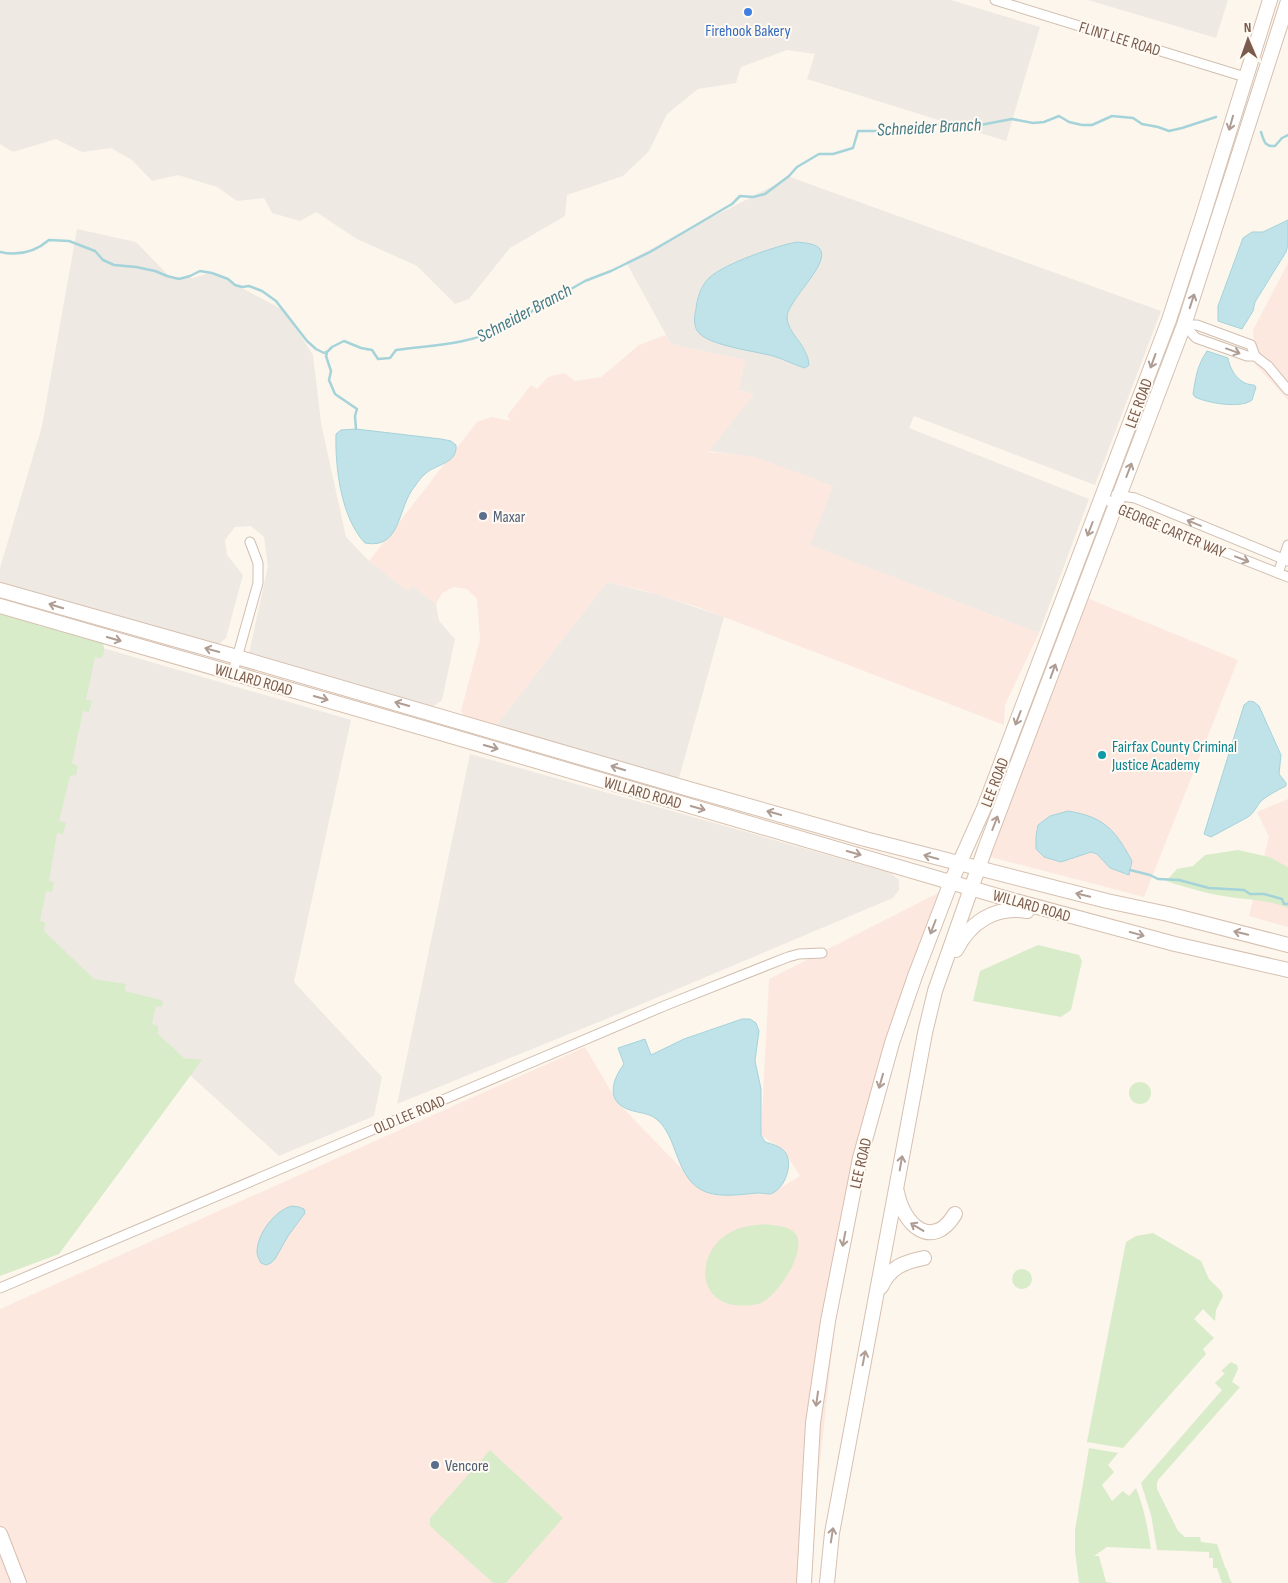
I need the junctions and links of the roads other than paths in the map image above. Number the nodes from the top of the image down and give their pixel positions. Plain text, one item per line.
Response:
1 (995, 0) edge
2 (1270, 0) edge
3 (1288, 0) edge
4 (1245, 77) junction
5 (1184, 325) junction
6 (1288, 390) edge
7 (1103, 497) junction
8 (1118, 501) junction
9 (250, 542) dead end
10 (1288, 545) edge
11 (1286, 560) edge
12 (1278, 573) junction
13 (1288, 577) edge
14 (0, 590) edge
15 (0, 606) edge
16 (237, 657) junction
17 (232, 672) junction
18 (958, 864) junction
19 (978, 868) junction
20 (951, 882) junction
21 (972, 888) junction
22 (1078, 918) junction
23 (1288, 945) edge
24 (822, 953) dead end
25 (1288, 970) edge
26 (931, 1006) junction
27 (896, 1187) junction
28 (954, 1214) dead end
29 (924, 1258) dead end
30 (0, 1288) edge
31 (876, 1299) junction
32 (0, 1534) edge
33 (19, 1583) edge
34 (804, 1583) edge
35 (827, 1583) edge

1 - 4 street, FLINT LEE ROAD
2 - 4 street, LEE ROAD
5 -> 3 street, LEE ROAD
4 -> 7 street, LEE ROAD
5 - 6 street
8 -> 5 street, LEE ROAD
7 - 8 street, GEORGE CARTER WAY
7 -> 18 street, LEE ROAD
11 -> 8 street, GEORGE CARTER WAY
8 -> 12 street, GEORGE CARTER WAY
19 -> 8 street, LEE ROAD
9 - 16 street
10 - 11 street
11 - 12 street
12 - 13 street, GEORGE CARTER WAY
16 -> 14 street, WILLARD ROAD
15 -> 17 street, WILLARD ROAD
16 - 17 street
18 -> 16 street, WILLARD ROAD
17 -> 20 street, WILLARD ROAD
18 - 19 street, WILLARD ROAD
18 - 20 street, LEE ROAD
19 - 21 street, LEE ROAD
23 -> 19 street, WILLARD ROAD
20 - 21 street, WILLARD ROAD
20 -> 34 street, LEE ROAD
21 - 22 street, WILLARD ROAD
21 - 26 street, LEE ROAD
22 -> 25 street, WILLARD ROAD
22 - 26 street
24 - 30 street, OLD LEE ROAD
27 -> 26 street, LEE ROAD
28 -> 27 street
27 - 31 street, LEE ROAD
29 - 31 street
35 -> 31 street, LEE ROAD
32 - 33 street

